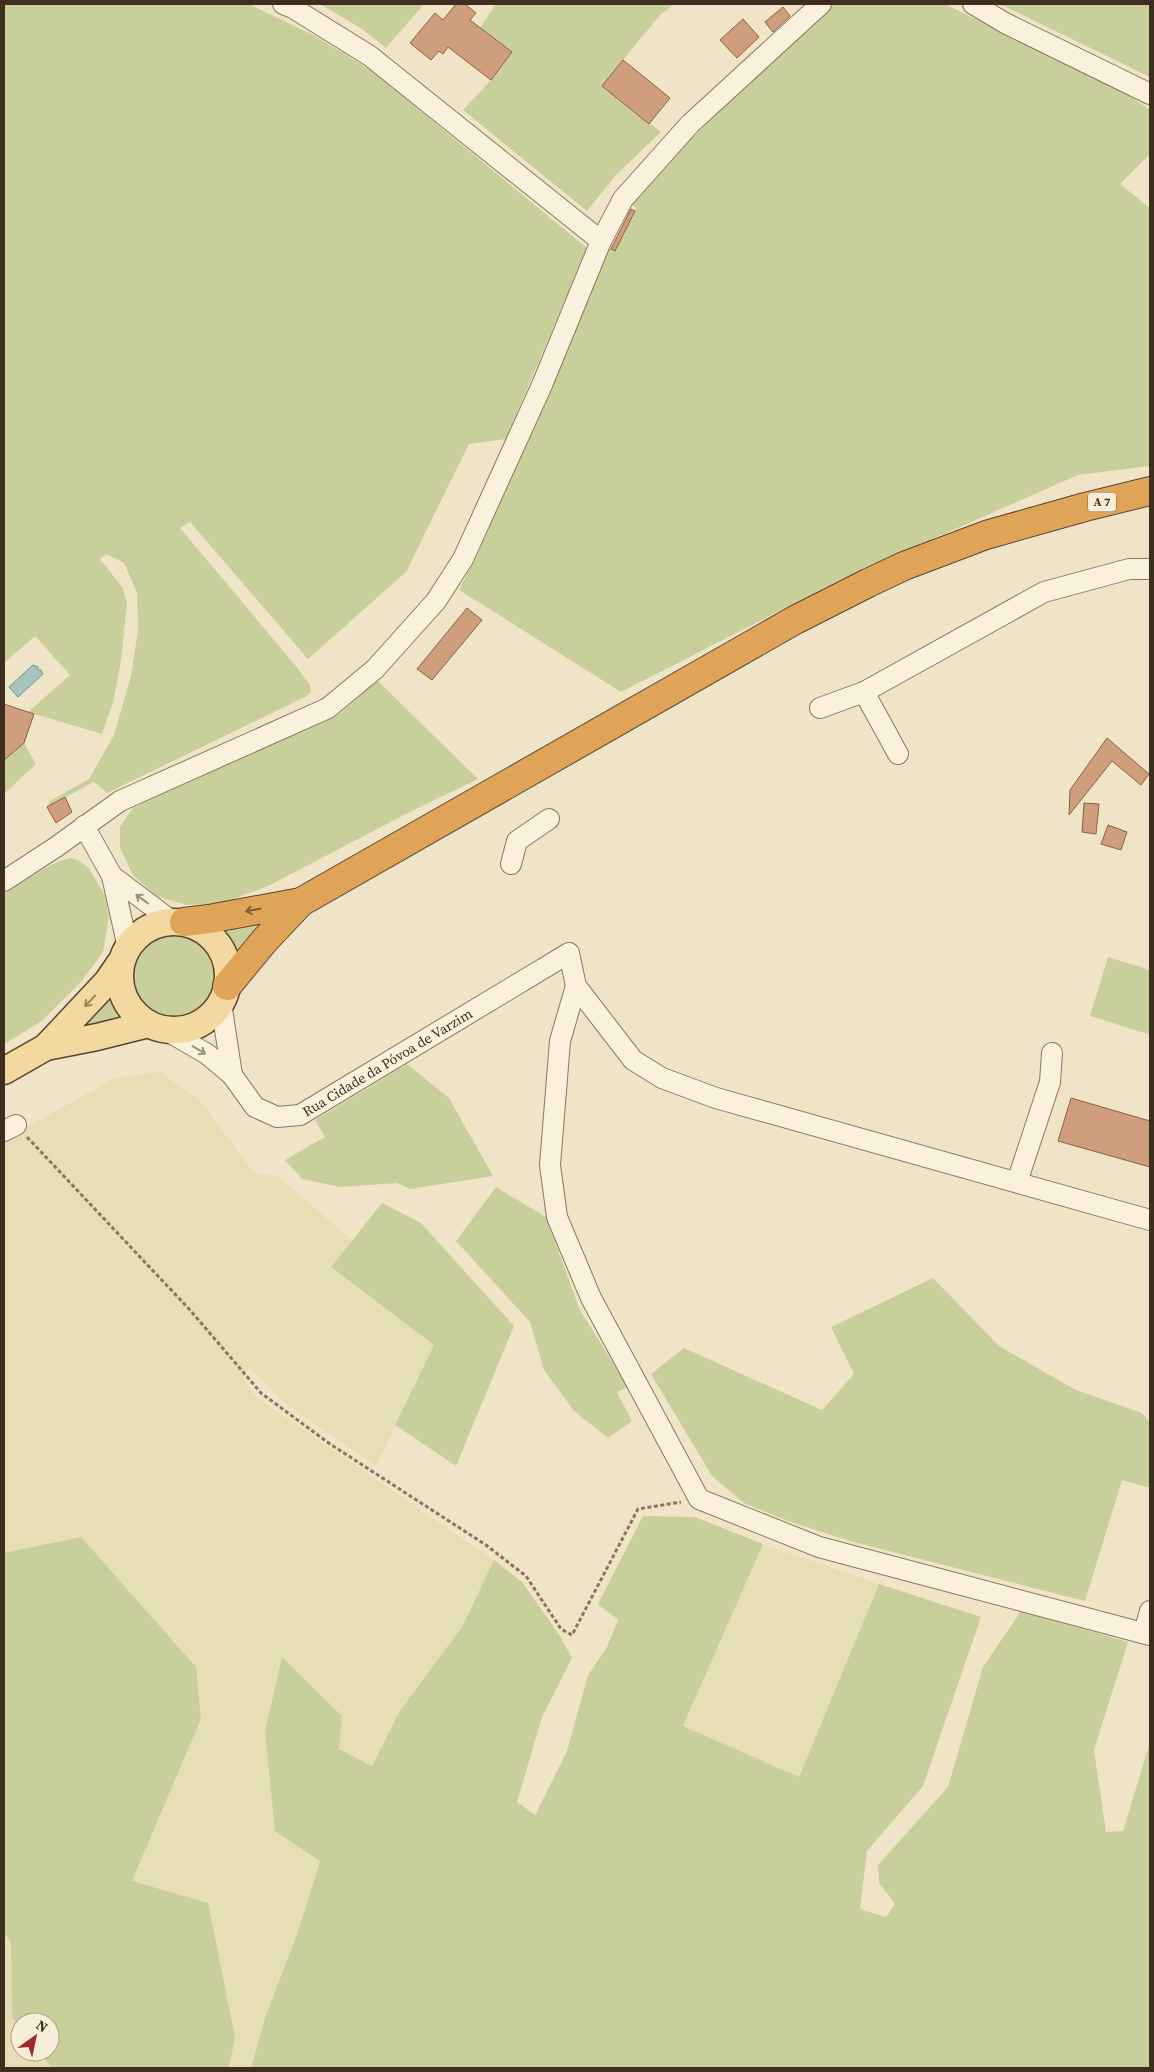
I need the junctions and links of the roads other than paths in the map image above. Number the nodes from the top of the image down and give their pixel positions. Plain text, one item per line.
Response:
1 (282, 4) edge
2 (821, 4) edge
3 (973, 4) edge
4 (1150, 94) edge
5 (601, 241) junction
6 (1150, 491) edge
7 (1150, 507) edge
8 (1054, 516) junction
9 (1150, 569) edge
10 (864, 692) junction
11 (820, 708) dead end
12 (898, 754) dead end
13 (549, 820) dead end
14 (84, 826) junction
15 (511, 864) dead end
16 (112, 876) junction
17 (4, 881) edge
18 (301, 902) junction
19 (179, 922) junction
20 (124, 956) junction
21 (576, 986) junction
22 (224, 994) junction
23 (157, 1026) junction
24 (46, 1046) junction
25 (1052, 1053) dead end
26 (4, 1071) edge
27 (232, 1075) junction
28 (1016, 1182) junction
29 (1150, 1220) edge
30 (1150, 1611) edge
31 (1147, 1634) edge

1 - 5 street
2 - 5 street
3 - 4 street
5 - 14 street
6 - 8 highway, A 7
7 - 8 highway, A 7
8 - 18 highway
9 - 10 street
10 - 11 street
10 - 12 street
13 - 15 street
14 - 16 street
14 - 17 street
19 -> 16 street
16 - 20 street
18 -> 19 highway
18 - 22 highway
19 - 20 main road
19 - 22 main road
20 - 23 main road
20 -> 24 main road
21 - 27 street, Rua Cidade da Póvoa de Varzim
21 - 28 street
21 - 31 street
22 - 23 main road
22 - 27 street
23 - 24 main road
23 -> 27 street, Rua Cidade da Póvoa de Varzim
24 - 26 main road
25 - 28 street
28 - 29 street
30 - 31 street

